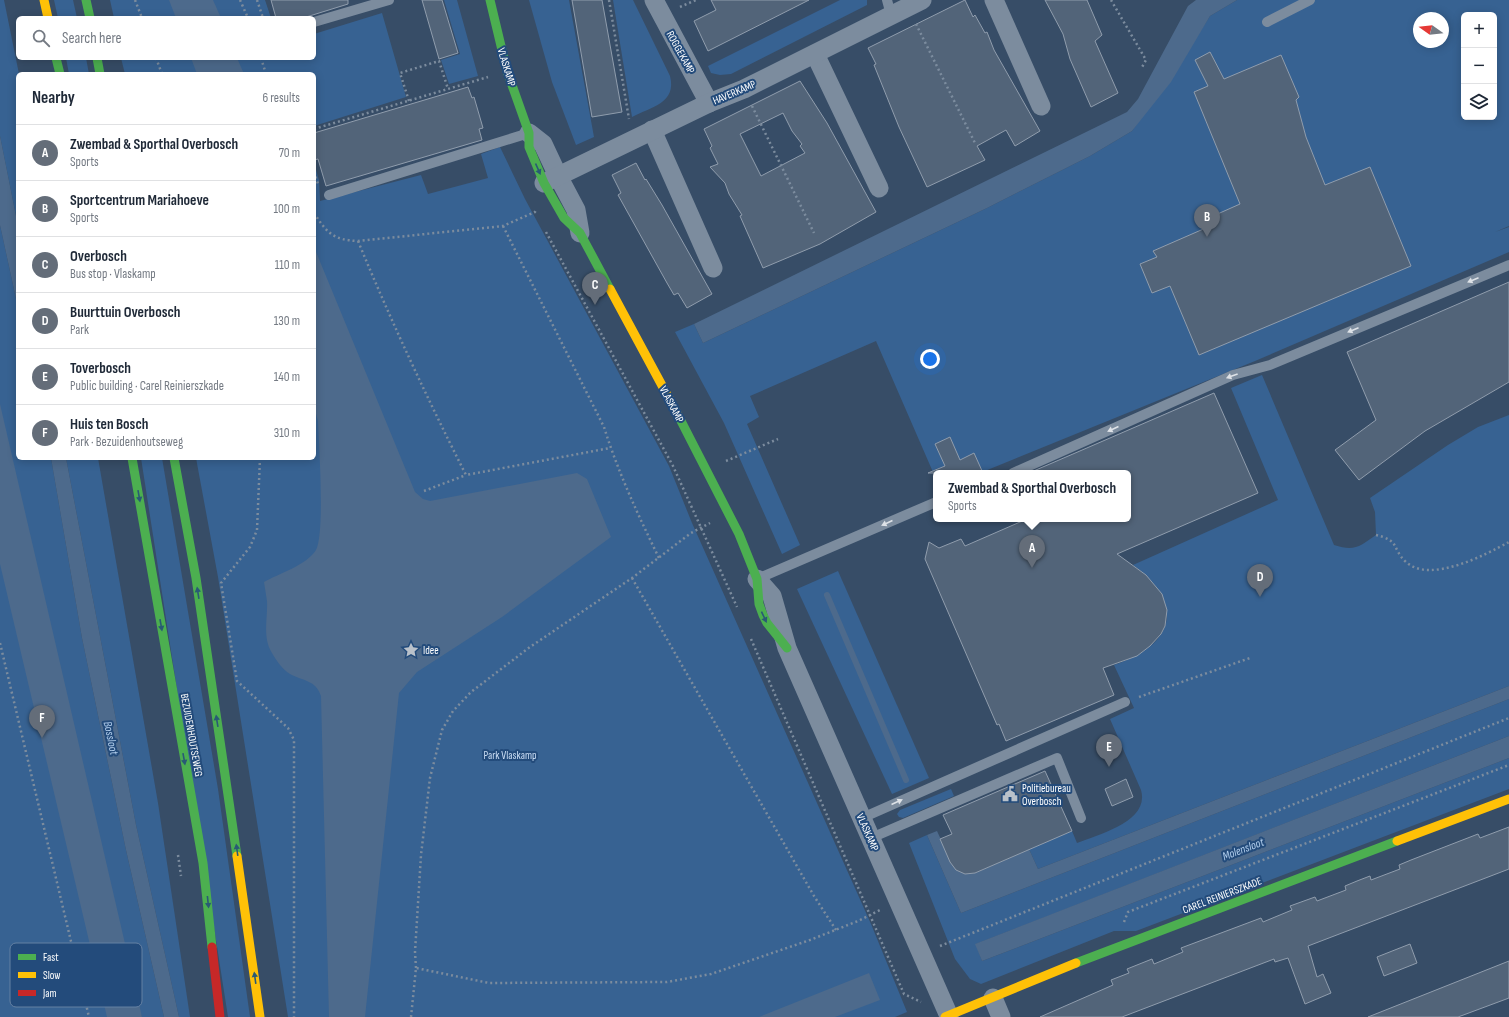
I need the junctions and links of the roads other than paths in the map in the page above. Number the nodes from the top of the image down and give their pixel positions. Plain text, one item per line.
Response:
1 (44, 0) edge
2 (86, 0) edge
3 (389, 0) edge
4 (490, 0) edge
5 (654, 0) edge
6 (994, 0) edge
7 (1310, 0) edge
8 (902, 5) edge
9 (48, 16) edge
10 (90, 16) edge
11 (316, 21) edge
12 (1267, 22) dead end
13 (816, 54) junction
14 (56, 60) edge
15 (97, 60) edge
16 (60, 72) edge
17 (100, 72) edge
18 (709, 103) junction
19 (1041, 106) dead end
20 (652, 130) junction
21 (529, 132) junction
22 (551, 180) junction
23 (879, 188) dead end
24 (329, 195) dead end
25 (580, 233) joint
26 (1509, 264) edge
27 (712, 268) dead end
28 (132, 460) edge
29 (174, 460) edge
30 (1019, 470) edge
31 (933, 503) edge
32 (757, 579) junction
33 (1125, 702) road end
34 (1509, 799) edge
35 (862, 818) junction
36 (1082, 818) dead end
37 (871, 838) junction
38 (993, 998) junction
39 (220, 1017) edge
40 (260, 1017) edge
41 (948, 1017) edge
42 (1001, 1017) edge

1 - 9 main road
2 - 10 main road
3 - 11 lane
4 - 21 main road, VLASKAMP
5 - 18 street, ROGGEKAMP
6 - 19 street
7 - 12 lane
8 - 13 street, HAVERKAMP
13 - 18 street, HAVERKAMP
13 - 23 street
14 - 16 main road
15 - 17 main road
18 - 20 street, HAVERKAMP
20 - 22 street, HAVERKAMP
20 - 27 street
21 - 22 street, VLASKAMP
21 - 24 lane
22 - 25 street, VLASKAMP
25 - 32 main road, VLASKAMP
26 -> 30 lane
28 -> 39 main road, BEZUIDENHOUTSEWEG
40 -> 29 main road
31 -> 32 lane
32 - 35 street, VLASKAMP
35 -> 33 lane
34 - 38 main road, CAREL REINIERSZKADE
35 - 37 street, VLASKAMP
36 - 37 lane
37 - 41 street, VLASKAMP
38 - 41 main road, CAREL REINIERSZKADE
38 - 42 street

